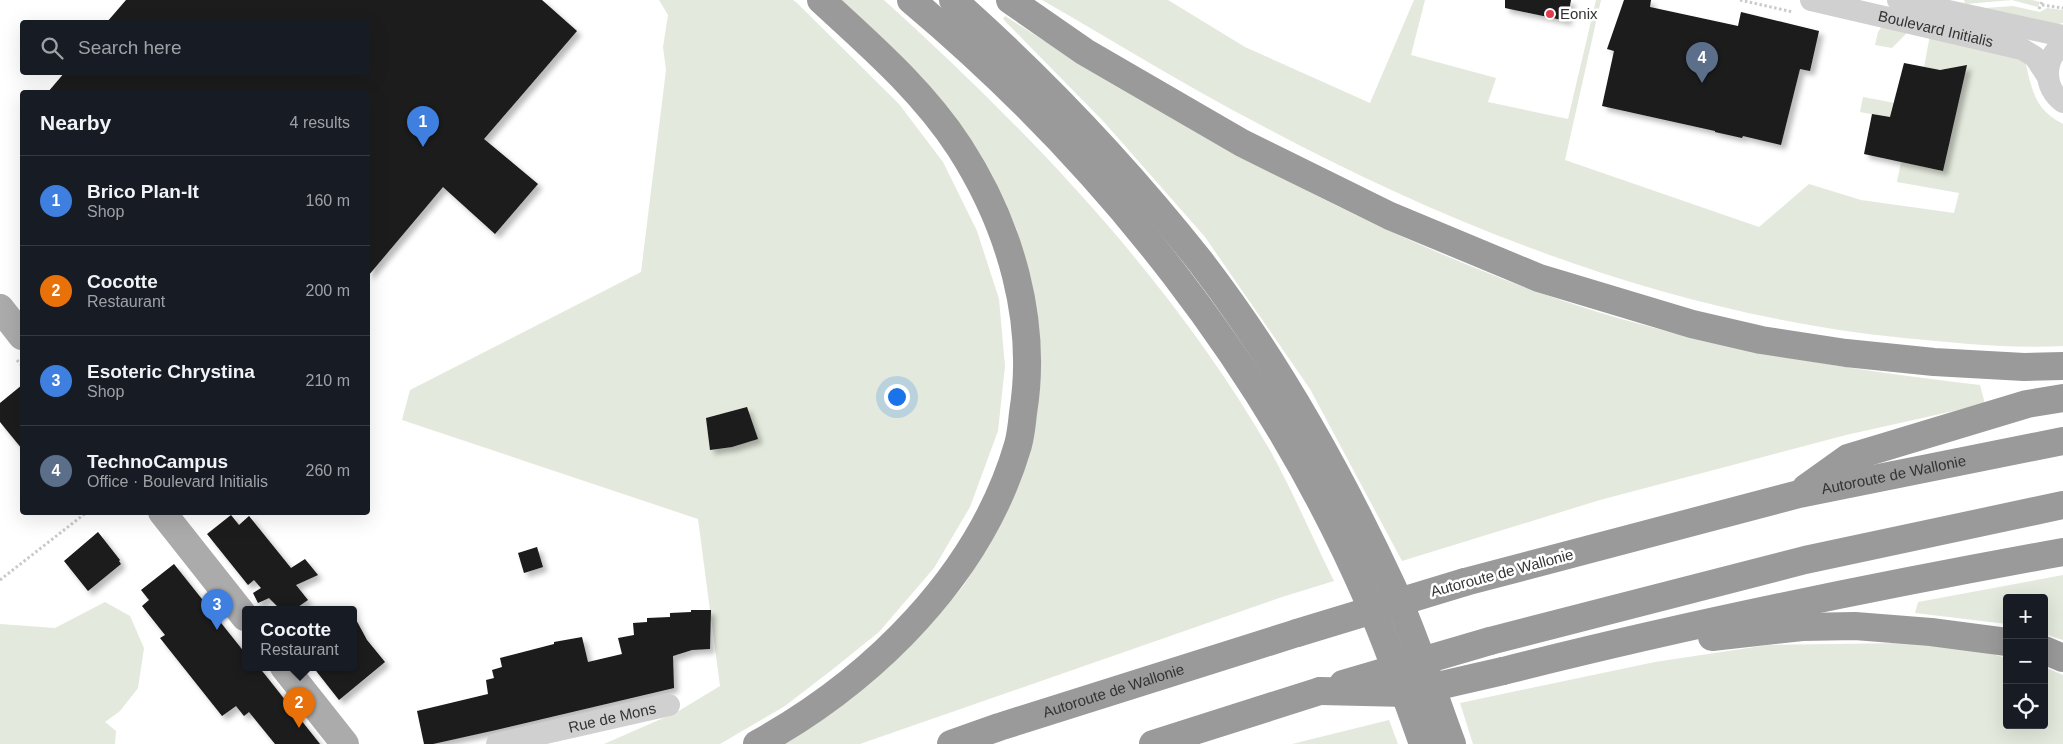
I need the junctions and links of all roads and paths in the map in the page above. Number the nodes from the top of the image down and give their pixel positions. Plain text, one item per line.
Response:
1 (821, 0) edge
2 (911, 0) edge
3 (952, 0) edge
4 (1010, 0) edge
5 (1740, 0) edge
6 (1898, 0) edge
7 (2042, 5) dead end
8 (1803, 6) edge
9 (2063, 8) edge
10 (2063, 36) edge
11 (2063, 44) edge
12 (2048, 76) junction
13 (2063, 102) edge
14 (0, 308) edge
15 (20, 333) edge
16 (2063, 366) edge
17 (2063, 398) edge
18 (2063, 441) edge
19 (1799, 494) junction
20 (2063, 505) edge
21 (83, 515) edge
22 (164, 515) edge
23 (2063, 552) edge
24 (0, 580) edge
25 (242, 613) edge
26 (1633, 638) junction
27 (2003, 641) edge
28 (2048, 652) edge
29 (2063, 658) edge
30 (287, 671) edge
31 (1320, 691) junction
32 (669, 705) dead end
33 (345, 744) edge
34 (497, 744) edge
35 (756, 744) edge
36 (951, 744) edge
37 (1153, 744) edge
38 (1423, 744) edge
39 (1452, 744) edge

1 - 35 highway
2 - 38 highway
3 - 39 highway
4 - 16 highway
5 - 8 path
6 - 10 street, Boulevard Initialis
7 - 9 path
8 - 12 street, Boulevard Initialis
11 - 12 street
12 - 13 street, Boulevard Initialis
14 - 15 main road
17 - 19 highway
18 - 19 highway, Autoroute de Wallonie
19 - 36 highway, Autoroute de Wallonie, bridge
20 - 31 highway, bridge
21 - 24 path
22 - 25 main road
23 - 26 highway
26 - 27 highway
26 - 31 highway, bridge
28 - 29 highway
30 - 33 main road
31 - 37 highway
32 - 34 street, Rue de Mons

